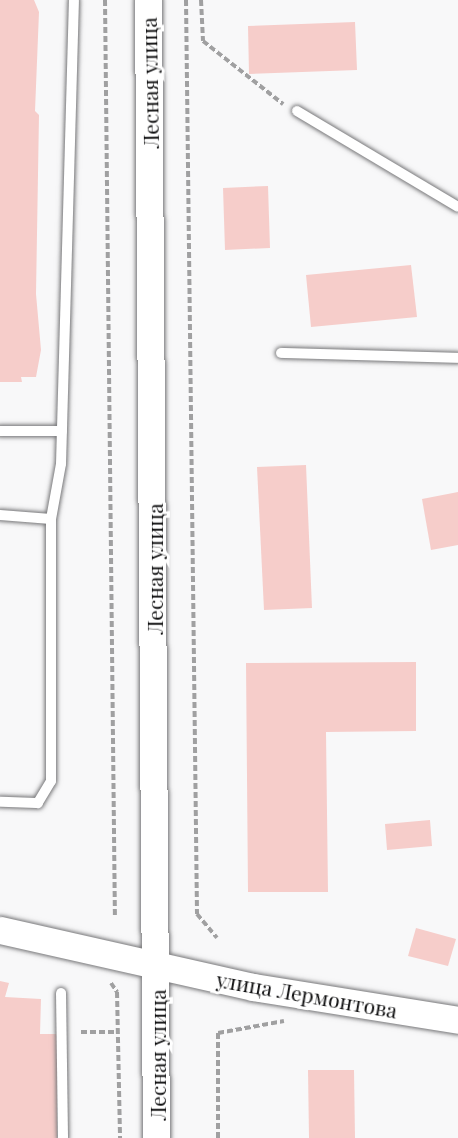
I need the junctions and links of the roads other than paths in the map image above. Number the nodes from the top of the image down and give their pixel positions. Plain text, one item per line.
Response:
1 (74, 0) edge
2 (148, 0) edge
3 (297, 111) road end
4 (458, 207) edge
5 (281, 354) dead end
6 (458, 358) edge
7 (62, 430) junction
8 (0, 431) edge
9 (0, 514) edge
10 (51, 519) junction
11 (0, 802) edge
12 (0, 930) edge
13 (157, 965) junction
14 (61, 993) dead end
15 (458, 1020) edge
16 (63, 1138) edge
17 (156, 1138) edge

1 - 7 lane
2 - 13 street, Лесная улица
3 - 4 lane
5 - 6 lane
7 - 8 lane
7 - 10 lane
9 - 10 lane
10 - 11 lane
12 - 13 street, улица Лермонтова
13 - 15 street, улица Лермонтова
13 - 17 street, Лесная улица
14 - 16 lane

